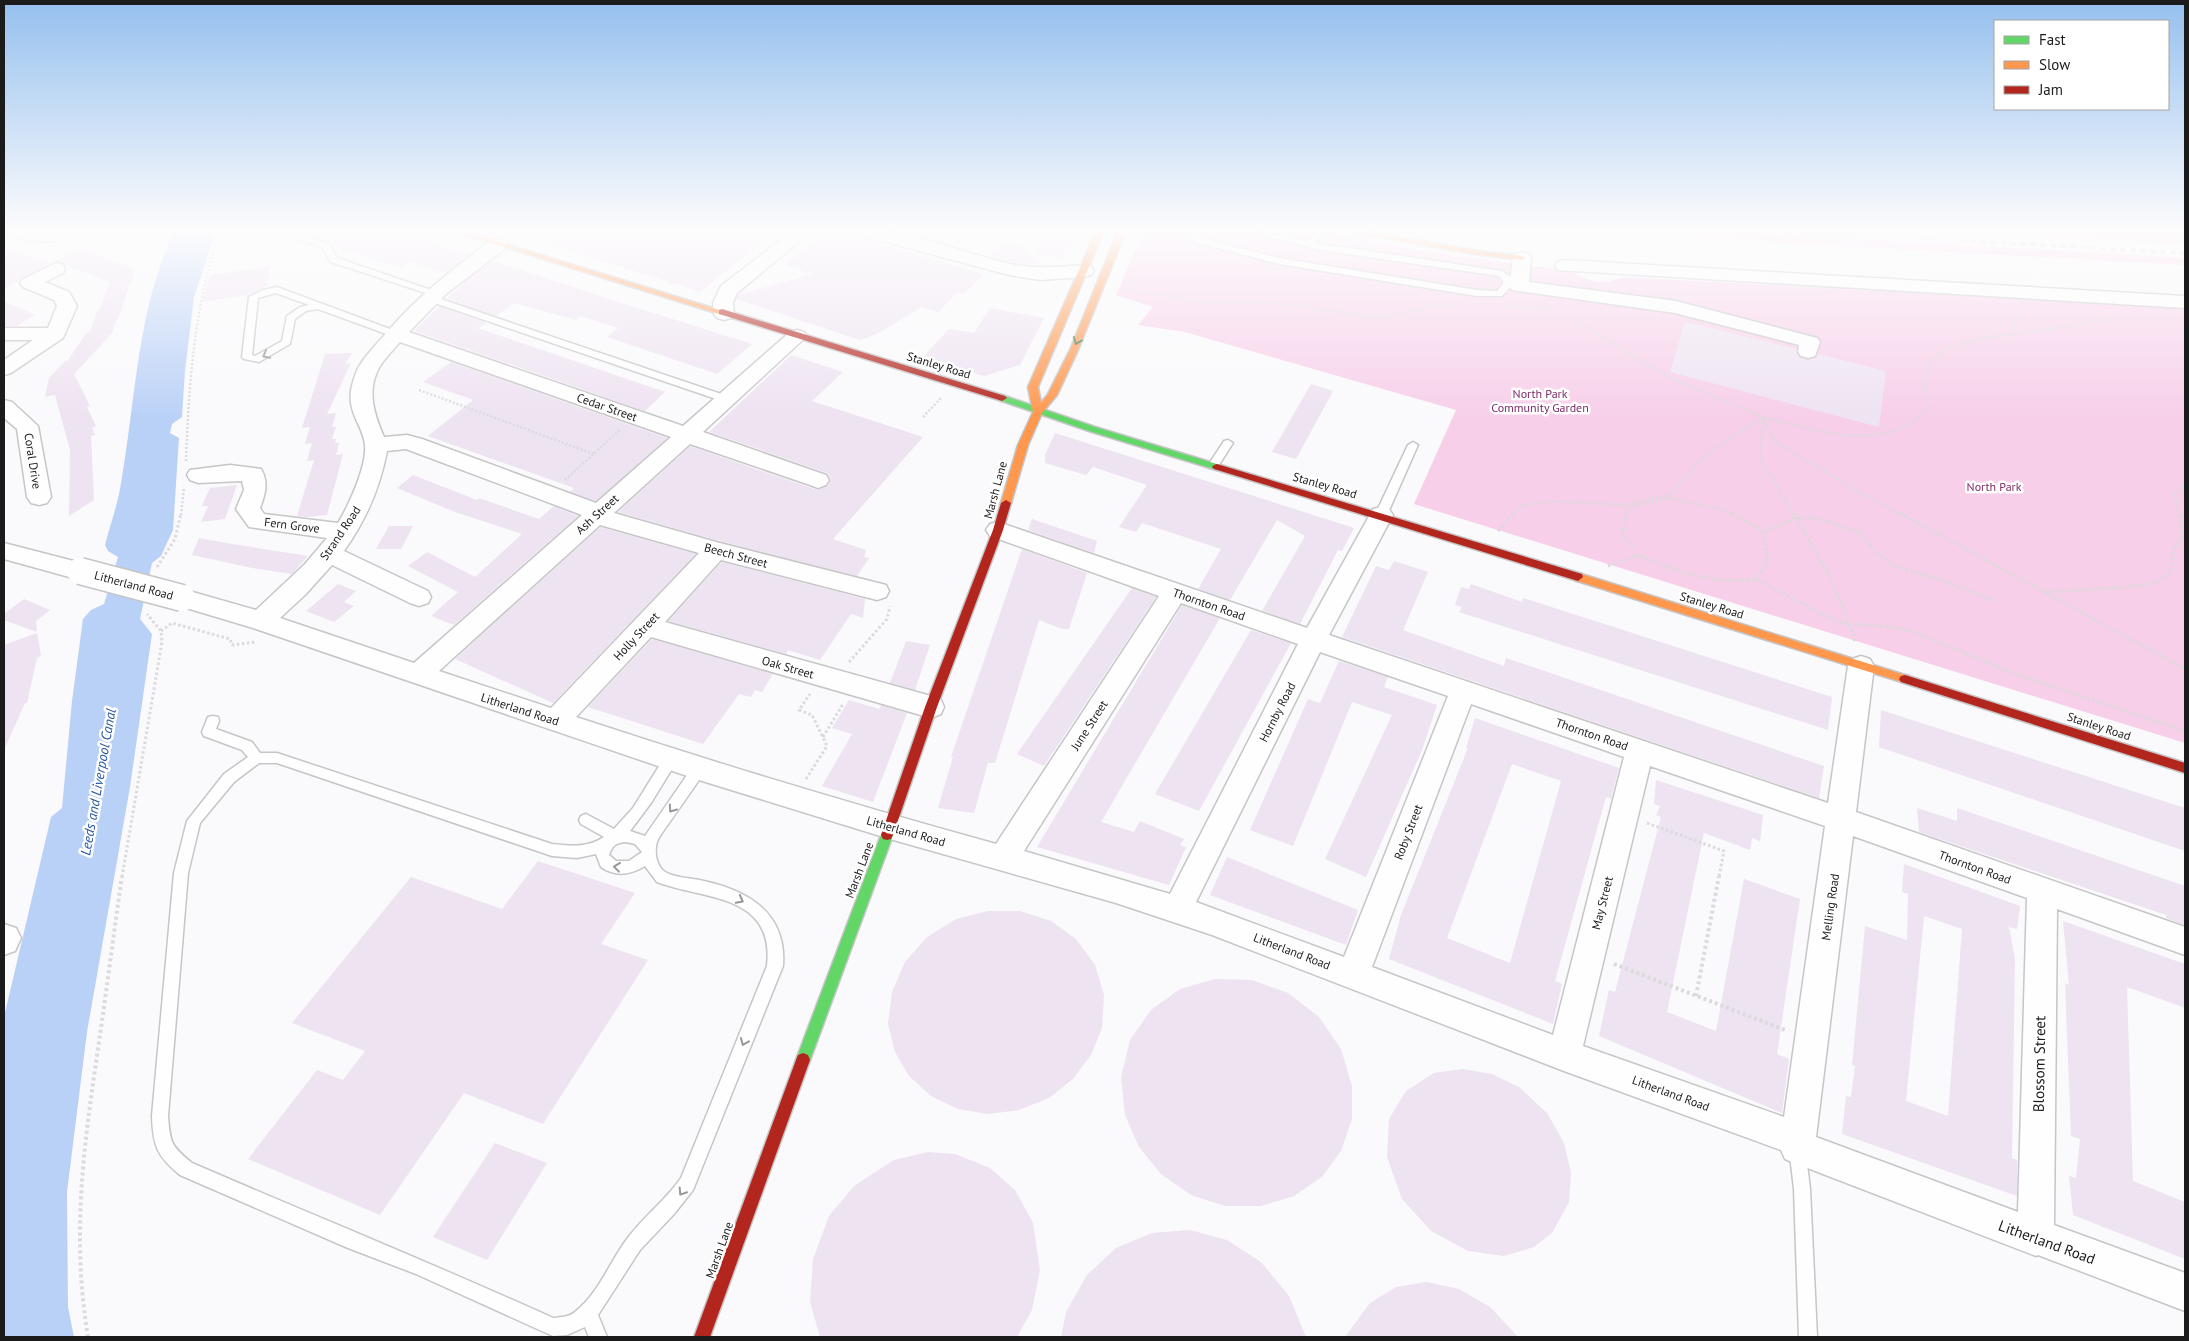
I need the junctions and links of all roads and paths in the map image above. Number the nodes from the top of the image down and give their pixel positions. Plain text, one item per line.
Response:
1 (56, 294) edge
2 (201, 294) edge
3 (262, 294) edge
4 (286, 294) edge
5 (425, 294) edge
6 (435, 294) edge
7 (658, 294) edge
8 (727, 294) edge
9 (1074, 294) edge
10 (1096, 294) edge
11 (1155, 294) edge
12 (1542, 294) edge
13 (2040, 294) edge
14 (432, 296) junction
15 (1561, 300) junction
16 (2185, 302) edge
17 (317, 306) junction
18 (1460, 306) dead end
19 (1498, 307) dead end
20 (2017, 308) dead end
21 (724, 314) junction
22 (2119, 316) dead end
23 (4, 334) edge
24 (56, 334) junction
25 (395, 334) junction
26 (2013, 334) junction
27 (797, 336) junction
28 (1808, 352) dead end
29 (4, 369) edge
30 (955, 384) junction
31 (420, 390) dead end
32 (726, 399) junction
33 (4, 407) edge
34 (1038, 412) junction
35 (635, 417) junction
36 (923, 417) dead end
37 (1763, 417) junction
38 (686, 434) junction
39 (1228, 443) dead end
40 (376, 445) junction
41 (1413, 446) dead end
42 (594, 454) junction
43 (1213, 466) junction
44 (189, 474) junction
45 (818, 480) dead end
46 (2185, 485) edge
47 (548, 495) junction
48 (39, 497) dead end
49 (597, 514) junction
50 (1381, 515) junction
51 (1795, 518) junction
52 (998, 530) junction
53 (344, 532) junction
54 (1764, 532) junction
55 (1483, 548) junction
56 (1635, 548) dead end
57 (716, 550) junction
58 (4, 551) edge
59 (328, 553) junction
60 (155, 576) dead end
61 (1576, 577) junction
62 (1756, 579) junction
63 (876, 591) joint
64 (1175, 592) junction
65 (2046, 592) junction
66 (419, 597) dead end
67 (1993, 600) dead end
68 (149, 605) dead end
69 (268, 625) junction
70 (646, 626) junction
71 (1851, 626) junction
72 (162, 631) junction
73 (1313, 640) junction
74 (1861, 666) junction
75 (2185, 669) edge
76 (418, 675) junction
77 (836, 681) junction
78 (1463, 691) junction
79 (931, 707) junction
80 (213, 721) dead end
81 (555, 721) junction
82 (2185, 731) edge
83 (823, 738) junction
84 (1640, 750) junction
85 (257, 758) junction
86 (671, 759) junction
87 (2185, 768) edge
88 (699, 769) junction
89 (796, 797) junction
90 (1624, 815) junction
91 (586, 820) dead end
92 (1841, 820) junction
93 (890, 827) junction
94 (612, 840) junction
95 (648, 851) junction
96 (1003, 858) junction
97 (2042, 890) junction
98 (1177, 910) junction
99 (2185, 941) edge
100 (1590, 954) junction
101 (1352, 974) junction
102 (1696, 996) junction
103 (1812, 1040) junction
104 (1564, 1055) junction
105 (1798, 1143) junction
106 (2036, 1238) junction
107 (2185, 1292) edge
108 (588, 1312) junction
109 (88, 1337) edge
110 (598, 1337) edge
111 (702, 1337) edge
112 (1808, 1337) edge

1 - 24 street
2 - 44 path
17 -> 3 lane
4 -> 17 lane
5 - 14 lane
6 - 14 street
7 - 21 main road, Stanley Road
8 - 21 street
9 - 34 main road
10 -> 34 main road, Marsh Lane
11 - 18 path
12 - 15 street
13 - 16 street
14 - 25 street
14 - 32 lane
15 - 19 path
15 - 28 street
15 - 37 path
17 - 25 lane
20 - 26 path
21 - 27 main road, Stanley Road
22 - 26 path
23 - 24 street
24 - 29 street
25 - 35 street, Cedar Street
25 - 40 street
26 - 37 path
27 - 30 main road, Stanley Road
27 - 32 street, Ash Street
30 - 34 main road, Stanley Road
30 - 36 path
31 - 42 path
32 - 38 street, Ash Street
33 - 48 street, Coral Drive
34 - 43 main road, Stanley Road
34 - 52 main road, Marsh Lane
35 - 38 street, Cedar Street
35 - 42 path
37 - 51 path
37 - 55 path
37 - 65 path
38 - 45 street, Cedar Street
38 - 49 street, Ash Street
39 - 43 lane
40 - 47 street, Beech Street
40 - 53 street, Strand Road
41 - 50 lane
42 - 47 path
43 - 50 main road, Stanley Road
44 - 53 street, Fern Grove
44 - 60 path
46 - 65 path
47 - 49 street, Beech Street
49 - 57 street, Beech Street
49 - 76 street, Ash Street
50 - 55 main road, Stanley Road
50 - 73 street, Hornby Road
51 - 54 path
51 - 67 path
51 - 71 path
52 - 64 street, Thornton Road
52 - 79 main road, Marsh Lane
53 - 59 street, Strand Road
54 - 56 path
54 - 62 path
55 - 61 main road, Stanley Road
57 - 63 street, Beech Street
57 - 70 street, Holly Street
58 - 69 street, Litherland Road, bridge
59 - 66 street
59 - 69 street, Strand Road
61 - 62 path
61 - 74 main road, Stanley Road
62 - 71 path
63 - 77 path
64 - 73 street, Thornton Road
64 - 96 street, June Street
65 - 75 path
68 - 72 path
69 - 72 path
69 - 76 street, Litherland Road
70 - 77 street, Oak Street
70 - 81 street, Holly Street
71 - 74 path
71 - 82 path
72 - 109 path
73 - 78 street, Thornton Road
73 - 98 street, Hornby Road
74 - 87 main road, Stanley Road
74 - 92 street, Melling Road
76 - 81 street, Litherland Road
77 - 79 street, Oak Street
77 - 83 path
77 - 83 path
78 - 84 street, Thornton Road
78 - 101 street, Roby Street
79 - 93 main road, Marsh Lane
80 - 85 lane
81 - 86 street, Litherland Road
83 - 89 path
84 - 90 street, May Street
84 - 92 street, Thornton Road
85 - 94 lane
85 - 108 lane
86 - 88 street, Litherland Road
86 - 94 lane
88 - 89 street, Litherland Road
88 -> 95 lane
89 - 93 street, Litherland Road
90 - 100 street, May Street
90 - 102 path
91 - 94 lane
92 - 97 street, Thornton Road
92 - 103 street, Melling Road
93 - 96 street, Litherland Road
93 - 111 main road, Marsh Lane
94 - 95 lane
95 -> 94 lane
95 -> 108 lane
96 - 98 street, Litherland Road
97 - 99 street, Thornton Road
97 - 106 street, Blossom Street
98 - 101 street, Litherland Road
100 - 102 path
100 - 104 street, May Street
101 - 104 street, Litherland Road
102 - 103 path
103 - 105 street, Melling Road
104 - 105 street, Litherland Road
105 - 106 street, Litherland Road
105 - 112 lane
106 - 107 street, Litherland Road
108 - 110 lane

